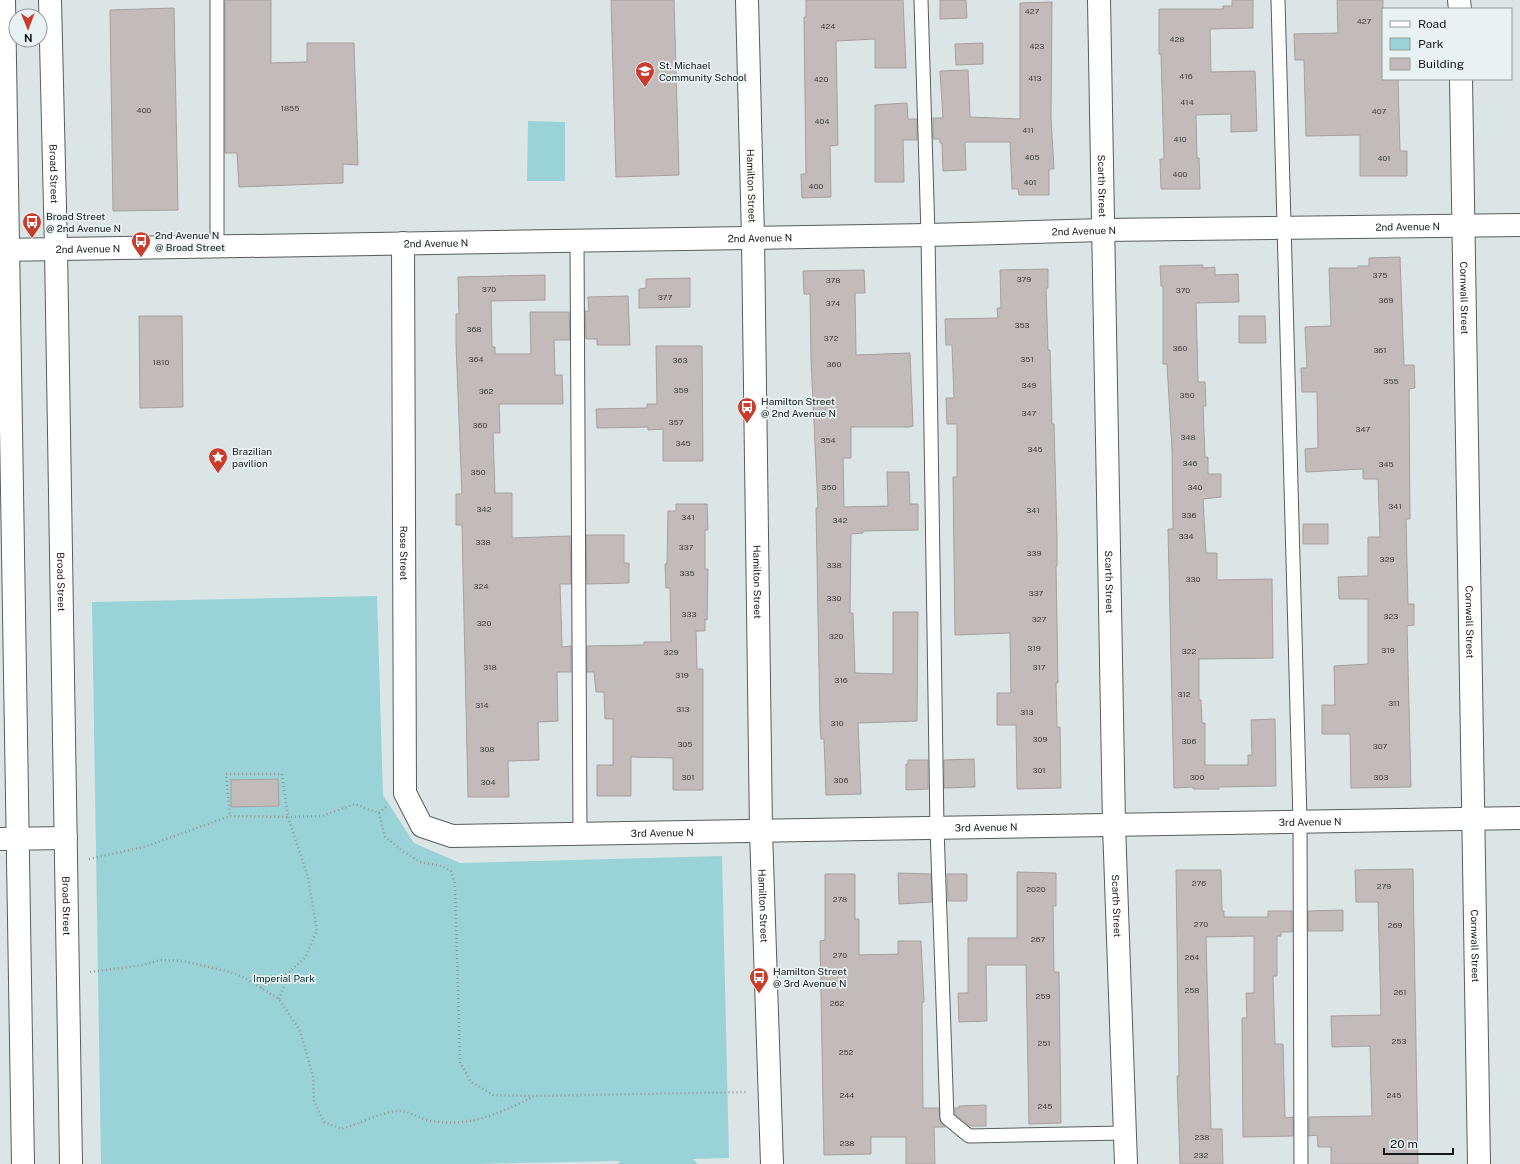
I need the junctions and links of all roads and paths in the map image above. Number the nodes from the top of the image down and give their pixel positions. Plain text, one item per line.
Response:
1 (4, 0) edge
2 (50, 0) edge
3 (216, 0) edge
4 (747, 0) edge
5 (920, 0) edge
6 (1099, 0) edge
7 (1278, 0) edge
8 (1461, 80) edge
9 (1520, 225) edge
10 (1465, 227) junction
11 (1284, 229) junction
12 (1103, 230) junction
13 (928, 235) junction
14 (753, 238) junction
15 (577, 241) junction
16 (403, 243) junction
17 (217, 247) junction
18 (56, 249) junction
19 (4, 250) edge
20 (405, 793) junction
21 (379, 813) junction
22 (230, 816) junction
23 (288, 817) junction
24 (1472, 818) junction
25 (1520, 818) edge
26 (1300, 821) junction
27 (1114, 825) junction
28 (937, 828) junction
29 (761, 831) junction
30 (580, 834) junction
31 (452, 836) joint
32 (66, 838) junction
33 (9, 839) edge
34 (66, 860) junction
35 (289, 972) junction
36 (67, 973) junction
37 (260, 988) junction
38 (278, 999) junction
39 (770, 1092) junction
40 (533, 1096) junction
41 (1125, 1133) junction
42 (23, 1164) edge
43 (71, 1164) edge
44 (772, 1164) edge
45 (1126, 1164) edge
46 (1301, 1164) edge
47 (1478, 1164) edge

1 - 19 street
2 - 18 street, Broad Street
3 - 17 lane
4 - 14 street, Hamilton Street
5 - 13 lane
6 - 12 street, Scarth Street
7 - 11 lane
8 - 10 street, Cornwall Street
9 - 10 street, 2nd Avenue N
10 - 11 street, 2nd Avenue N
10 - 24 street, Cornwall Street
11 - 12 street, 2nd Avenue N
11 - 26 lane
12 - 13 street, 2nd Avenue N
12 - 27 street, Scarth Street
13 - 14 street, 2nd Avenue N
13 - 28 lane
14 - 15 street, 2nd Avenue N
14 - 29 street, Hamilton Street
15 - 16 street, 2nd Avenue N
15 - 30 lane
16 - 17 street, 2nd Avenue N
16 - 20 street, Rose Street
17 - 18 street, 2nd Avenue N
18 - 19 street, 2nd Avenue N
18 - 32 street, Broad Street
19 - 33 street
20 - 21 path
20 - 31 street, Rose Street
21 - 23 path
21 - 40 path
22 - 23 path
22 - 23 path
22 - 34 path
23 - 35 path
24 - 25 street, 3rd Avenue N
24 - 26 street, 3rd Avenue N
24 - 47 street, Cornwall Street
26 - 27 street, 3rd Avenue N
26 - 46 lane
27 - 28 street, 3rd Avenue N
27 - 41 street, Scarth Street
28 - 29 street, 3rd Avenue N
28 - 41 lane
29 - 30 street, 3rd Avenue N
29 - 39 street, Hamilton Street
30 - 31 street, 3rd Avenue N
32 - 33 street
32 - 34 street, Broad Street
33 - 42 street
34 - 36 street, Broad Street
35 - 37 path
35 - 38 path
36 - 37 path
36 - 43 street, Broad Street
37 - 38 path
38 - 40 path
39 - 40 path
39 - 44 street, Hamilton Street
41 - 45 street, Scarth Street

